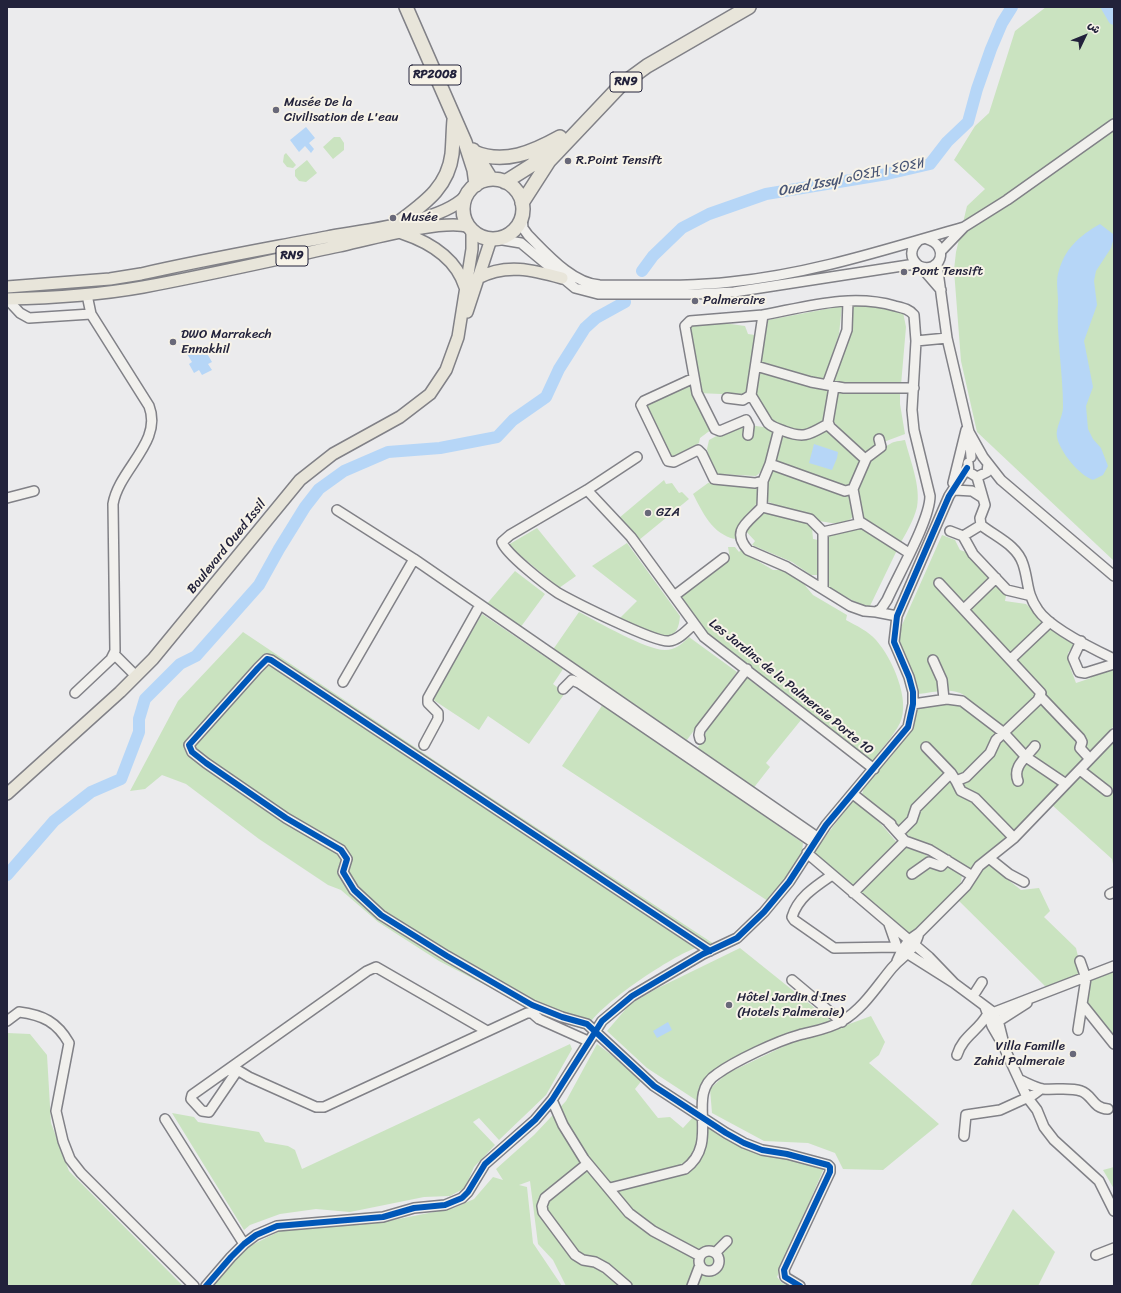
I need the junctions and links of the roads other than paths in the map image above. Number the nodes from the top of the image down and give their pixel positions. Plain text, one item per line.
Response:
1 (406, 7) edge
2 (732, 7) edge
3 (750, 7) edge
4 (454, 118) junction
5 (1114, 124) edge
6 (560, 137) junction
7 (465, 142) junction
8 (474, 152) junction
9 (491, 179) junction
10 (505, 182) junction
11 (476, 185) junction
12 (465, 197) junction
13 (522, 203) junction
14 (522, 217) junction
15 (400, 228) junction
16 (471, 228) junction
17 (964, 228) junction
18 (494, 239) junction
19 (923, 240) junction
20 (941, 251) junction
21 (937, 264) junction
22 (919, 266) junction
23 (478, 278) junction
24 (562, 278) junction
25 (7, 287) edge
26 (465, 288) junction
27 (599, 290) junction
28 (942, 291) junction
29 (87, 295) junction
30 (7, 299) edge
31 (848, 301) junction
32 (91, 314) junction
33 (763, 315) junction
34 (461, 323) junction
35 (947, 338) junction
36 (916, 341) junction
37 (756, 366) junction
38 (694, 378) junction
39 (830, 386) junction
40 (914, 388) junction
41 (751, 395) junction
42 (727, 398) dead end
43 (967, 423) junction
44 (828, 424) junction
45 (779, 429) junction
46 (969, 432) junction
47 (748, 435) dead end
48 (879, 439) dead end
49 (637, 457) dead end
50 (972, 457) junction
51 (866, 458) junction
52 (986, 460) junction
53 (770, 464) junction
54 (975, 474) junction
55 (1001, 480) junction
56 (762, 481) junction
57 (587, 490) junction
58 (853, 490) junction
59 (34, 491) dead end
60 (952, 493) junction
61 (7, 498) edge
62 (983, 498) junction
63 (762, 507) junction
64 (337, 510) dead end
65 (862, 523) junction
66 (981, 525) junction
67 (950, 531) dead end
68 (823, 532) junction
69 (964, 536) junction
70 (909, 552) junction
71 (724, 558) dead end
72 (414, 559) junction
73 (1114, 576) edge
74 (996, 578) junction
75 (939, 583) dead end
76 (823, 589) junction
77 (1028, 595) junction
78 (674, 596) junction
79 (480, 605) junction
80 (964, 609) junction
81 (876, 612) junction
82 (897, 616) junction
83 (1050, 622) junction
84 (694, 624) junction
85 (1081, 641) junction
86 (114, 654) junction
87 (1012, 659) junction
88 (1114, 659) edge
89 (933, 660) dead end
90 (1114, 664) edge
91 (747, 669) junction
92 (136, 676) junction
93 (343, 682) dead end
94 (563, 689) dead end
95 (75, 693) dead end
96 (1040, 696) junction
97 (944, 700) junction
98 (913, 704) junction
99 (1004, 733) junction
100 (1114, 734) edge
101 (700, 739) dead end
102 (424, 745) dead end
103 (1035, 746) dead end
104 (926, 747) dead end
105 (1026, 757) junction
106 (1090, 759) junction
107 (874, 769) junction
108 (1080, 770) junction
109 (951, 773) junction
110 (956, 781) junction
111 (1018, 781) dead end
112 (1066, 784) junction
113 (1107, 791) dead end
114 (7, 794) edge
115 (853, 794) junction
116 (888, 822) junction
117 (902, 830) junction
118 (1014, 838) junction
119 (816, 840) junction
120 (908, 842) junction
121 (807, 853) junction
122 (990, 858) junction
123 (947, 860) junction
124 (912, 874) dead end
125 (832, 875) junction
126 (971, 875) junction
127 (1024, 882) dead end
128 (853, 893) junction
129 (889, 924) junction
130 (912, 942) junction
131 (903, 950) junction
132 (710, 951) junction
133 (1080, 961) dead end
134 (1114, 966) edge
135 (1086, 978) junction
136 (792, 980) dead end
137 (982, 982) dead end
138 (954, 983) junction
139 (973, 996) junction
140 (1082, 1004) junction
141 (989, 1016) junction
142 (7, 1021) edge
143 (842, 1022) junction
144 (1078, 1030) dead end
145 (487, 1031) junction
146 (595, 1031) junction
147 (588, 1041) junction
148 (1114, 1044) edge
149 (957, 1055) dead end
150 (234, 1068) junction
151 (1020, 1080) junction
152 (1041, 1089) junction
153 (1027, 1097) junction
154 (552, 1100) junction
155 (1108, 1109) dead end
156 (702, 1117) junction
157 (165, 1119) dead end
158 (964, 1136) dead end
159 (587, 1164) junction
160 (610, 1188) junction
161 (1114, 1211) edge
162 (727, 1241) dead end
163 (244, 1244) junction
164 (1114, 1248) edge
165 (715, 1253) junction
166 (1096, 1255) dead end
167 (700, 1260) junction
168 (194, 1286) edge
169 (206, 1286) edge
170 (627, 1286) edge
171 (692, 1286) edge
172 (800, 1286) edge

1 - 4 highway, RP2008
2 - 6 highway, RN9
3 - 13 highway, RN9
4 - 7 highway, RP2008
4 - 15 highway
5 - 17 street
6 - 8 highway
6 - 10 highway, RN9
7 - 8 highway, RP2008
7 - 11 highway, RP2008
8 - 9 highway, RP2008
9 - 10 highway
9 - 11 highway, RN9
10 - 13 highway
11 - 12 highway, RN9
12 - 15 main road, RN9
12 - 16 highway
13 - 14 highway
14 - 18 highway
14 - 27 street
15 - 16 main road, RN9
15 - 25 main road, RN9
15 - 26 main road
15 - 29 main road, RN9
16 - 18 highway, RN9
16 - 26 main road, Boulevard Oued Issil
17 - 19 street
17 - 20 street
18 - 23 main road, Boulevard Oued Issil
18 - 24 street
19 - 20 street
19 - 22 street
19 - 27 street
20 - 21 street
21 - 22 street
21 - 28 street
22 - 27 street
22 - 28 street
23 - 24 main road
23 - 34 main road, Boulevard Oued Issil
24 - 27 street
26 - 34 main road, Boulevard Oued Issil
28 - 35 street
29 - 30 main road, RN9
29 - 32 street
30 - 32 street
31 - 33 street
31 - 36 street
31 - 39 street
32 - 86 street
33 - 37 street
33 - 38 street
34 - 92 main road, Boulevard Oued Issil
35 - 36 street
35 - 43 street
36 - 40 street
37 - 39 street
37 - 41 street
38 - 47 street
38 - 56 street
39 - 40 street
39 - 44 street
40 - 70 street
41 - 42 street
41 - 45 street
43 - 46 street
43 - 60 street
44 - 45 street
44 - 51 street
45 - 53 street
46 - 50 street
46 - 52 street
48 - 51 street
49 - 57 street
50 - 52 street
50 - 54 street
51 - 58 street
52 - 54 street
52 - 55 street
53 - 56 street
53 - 58 street
54 - 55 street
54 - 60 street
54 - 62 street
55 - 73 street
56 - 63 street
57 - 78 street, Les Jardins de la Palmeraie Porte 10
57 - 84 street, Les Jardins de la Palmeraie Porte 10
58 - 65 street
59 - 61 street
60 - 62 street
60 - 82 street
62 - 66 street
63 - 68 street
63 - 76 street
64 - 72 street
65 - 68 street
65 - 70 street
66 - 69 street
66 - 77 street
67 - 69 street
68 - 76 street
69 - 74 street
70 - 81 street
71 - 78 street
72 - 79 street
72 - 93 street
74 - 77 street
74 - 80 street
75 - 80 street
76 - 81 street
77 - 83 street
78 - 84 street, Les Jardins de la Palmeraie Porte 10
79 - 102 street
79 - 119 street
80 - 87 street
81 - 82 street
82 - 98 street
83 - 85 street
83 - 87 street
84 - 91 street, Les Jardins de la Palmeraie Porte 10
85 - 88 street
85 - 90 street
86 - 92 street
86 - 95 street
87 - 96 street
89 - 97 street
91 - 101 street
91 - 107 street, Les Jardins de la Palmeraie Porte 10
92 - 114 main road, Boulevard Oued Issil
94 - 119 street
96 - 99 street
96 - 106 street
97 - 98 street
97 - 99 street
98 - 107 street
99 - 105 street
99 - 110 street
100 - 106 street
103 - 105 street
104 - 109 street
105 - 111 street
105 - 112 street
106 - 108 street
107 - 115 street
108 - 112 street
108 - 113 street
109 - 110 street
109 - 117 street
110 - 118 street
112 - 118 street
115 - 116 street
115 - 119 street
116 - 117 street
116 - 120 street
117 - 120 street
118 - 122 street
119 - 121 street
120 - 123 street
120 - 128 street
121 - 125 street
121 - 132 street
122 - 126 street
122 - 127 street
123 - 124 street
123 - 126 street
125 - 128 street
125 - 131 street
126 - 130 street
128 - 129 street
129 - 130 street
129 - 131 street
130 - 131 street
130 - 138 street
131 - 138 street
131 - 143 street
132 - 146 street
132 - 146 street
133 - 135 street
134 - 135 street
135 - 140 street
135 - 141 street
136 - 143 street
137 - 139 street
138 - 139 street
139 - 141 street
140 - 144 street
140 - 148 street
141 - 149 street
141 - 151 street
142 - 168 street
143 - 156 street
145 - 147 street
145 - 150 street
145 - 150 street
146 - 147 street
146 - 156 street
147 - 154 street
150 - 150 street
151 - 152 street
151 - 153 street
152 - 153 street
152 - 155 street
153 - 158 street
153 - 161 street
154 - 159 street
154 - 163 street
156 - 160 street
156 - 172 street
157 - 163 street
159 - 160 street
159 - 170 street
160 - 167 street
162 - 165 street
163 - 169 street
164 - 166 street
165 - 167 street
165 - 167 street
167 - 171 street

